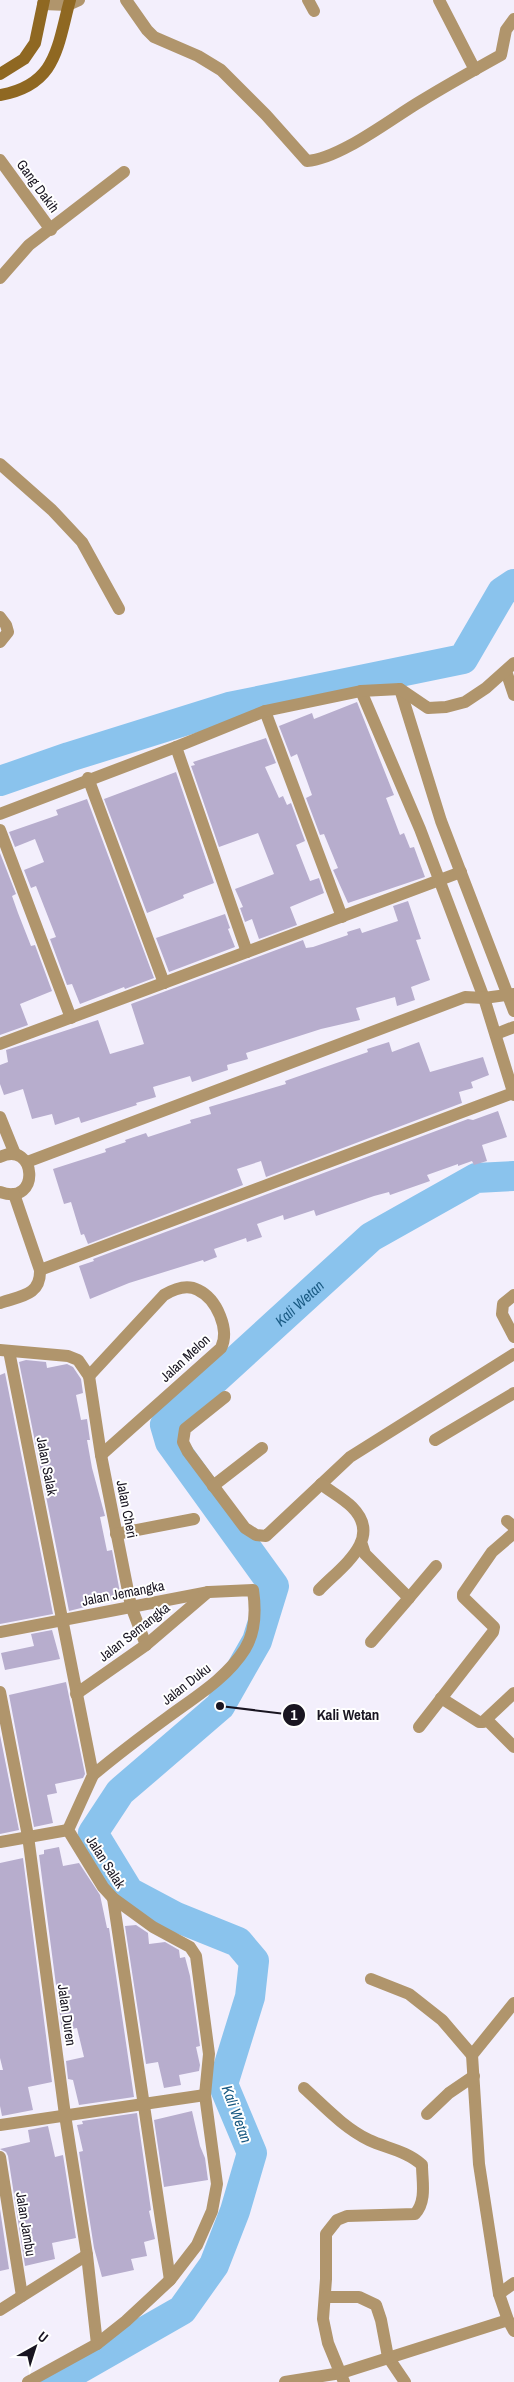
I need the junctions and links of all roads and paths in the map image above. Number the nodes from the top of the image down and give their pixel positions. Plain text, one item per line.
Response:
1 (126, 0) edge
2 (439, 0) edge
3 (44, 2) edge
4 (72, 2) edge
5 (514, 19) edge
6 (475, 70) junction
7 (0, 74) edge
8 (0, 95) edge
9 (0, 160) edge
10 (124, 172) dead end
11 (51, 230) junction
12 (0, 278) edge
13 (0, 464) edge
14 (119, 609) dead end
15 (0, 617) edge
16 (0, 642) edge
17 (510, 667) edge
18 (400, 689) junction
19 (361, 691) junction
20 (514, 695) edge
21 (265, 712) junction
22 (176, 747) junction
23 (88, 778) junction
24 (0, 814) edge
25 (0, 830) edge
26 (461, 872) junction
27 (440, 880) junction
28 (342, 917) junction
29 (247, 952) junction
30 (164, 983) junction
31 (511, 995) edge
32 (484, 998) junction
33 (514, 1011) edge
34 (71, 1018) junction
35 (514, 1027) edge
36 (496, 1034) junction
37 (0, 1044) edge
38 (513, 1094) edge
39 (0, 1117) edge
40 (15, 1154) junction
41 (0, 1157) edge
42 (27, 1162) junction
43 (0, 1192) edge
44 (14, 1194) junction
45 (40, 1270) junction
46 (514, 1295) edge
47 (0, 1304) edge
48 (514, 1337) edge
49 (5, 1350) edge
50 (514, 1354) edge
51 (89, 1376) junction
52 (514, 1394) edge
53 (225, 1397) dead end
54 (434, 1440) dead end
55 (262, 1448) dead end
56 (101, 1455) junction
57 (321, 1484) junction
58 (213, 1486) junction
59 (194, 1519) dead end
60 (514, 1533) edge
61 (116, 1534) junction
62 (362, 1545) junction
63 (436, 1566) dead end
64 (253, 1590) joint
65 (319, 1590) dead end
66 (209, 1592) junction
67 (409, 1598) junction
68 (130, 1606) junction
69 (62, 1620) junction
70 (0, 1632) edge
71 (370, 1642) dead end
72 (146, 1645) junction
73 (0, 1692) edge
74 (514, 1692) edge
75 (76, 1694) junction
76 (441, 1698) junction
77 (487, 1720) junction
78 (419, 1727) dead end
79 (514, 1747) edge
80 (93, 1775) junction
81 (68, 1830) junction
82 (28, 1836) junction
83 (0, 1842) edge
84 (113, 1898) junction
85 (371, 1979) dead end
86 (514, 2003) edge
87 (472, 2055) junction
88 (474, 2076) junction
89 (304, 2088) dead end
90 (205, 2095) junction
91 (142, 2104) junction
92 (427, 2114) dead end
93 (65, 2115) junction
94 (0, 2125) edge
95 (0, 2156) edge
96 (87, 2255) junction
97 (170, 2280) junction
98 (514, 2283) edge
99 (499, 2294) junction
100 (22, 2296) junction
101 (326, 2297) junction
102 (0, 2310) edge
103 (511, 2325) edge
104 (97, 2344) junction
105 (388, 2357) junction
106 (342, 2377) edge
107 (28, 2382) edge
108 (285, 2382) edge
109 (405, 2382) edge

1 - 6 street
2 - 6 street
3 - 4 street
3 - 7 main road
4 - 8 main road
5 - 6 street
9 - 11 street, Gang Dakih
10 - 11 street
11 - 12 street
13 - 14 street
15 - 16 street
17 - 18 street
17 - 20 street
18 - 19 street
18 - 26 street
19 - 21 street
19 - 27 street
21 - 22 street
21 - 28 street
22 - 23 street
22 - 29 street
23 - 24 street
23 - 30 street
25 - 34 street
26 - 27 street
26 - 31 street
27 - 28 street
27 - 32 street
28 - 29 street
29 - 30 street
30 - 34 street
31 - 32 street
31 - 33 street
32 - 36 street
32 - 42 street
34 - 37 street
35 - 36 street
36 - 38 street
38 - 45 street
39 - 40 street
40 - 41 street
40 - 42 street
42 - 44 street
43 - 44 street
44 - 45 street
45 - 47 street
46 - 48 street
49 - 51 street
49 - 69 street, Jalan Salak
50 - 57 street
51 - 56 street, Jalan Cheri
51 - 56 street, Jalan Melon
52 - 54 street
53 - 58 street
55 - 58 street
56 - 61 street, Jalan Cheri
57 - 58 street
57 - 62 street
59 - 61 street
60 - 76 street
61 - 68 street, Jalan Cheri
62 - 65 street
62 - 67 street
63 - 67 street
64 - 66 street, Jalan Jemangka
64 - 80 street, Jalan Duku
66 - 68 street, Jalan Jemangka
66 - 72 street, Jalan Semangka
67 - 71 street
68 - 69 street, Jalan Jemangka
68 - 72 street, Jalan Cheri
69 - 70 street, Jalan Jemangka
69 - 75 street, Jalan Salak
72 - 75 street, Jalan Semangka
73 - 82 street, Jalan Duren
74 - 77 street
75 - 80 street, Jalan Salak
76 - 77 street
76 - 78 street
77 - 79 street
80 - 81 street, Jalan Salak
81 - 82 street
81 - 84 street, Jalan Salak
82 - 83 street
82 - 93 street, Jalan Duren
84 - 90 street
84 - 91 street, Jalan Salak
85 - 87 street
86 - 87 street
87 - 88 street
88 - 92 street
88 - 99 street
89 - 101 street
90 - 91 street
90 - 97 street
91 - 93 street
91 - 97 street, Jalan Salak
93 - 94 street
93 - 96 street, Jalan Duren
95 - 100 street, Jalan Jambu
96 - 100 street
96 - 104 street, Jalan Duren
97 - 104 street
98 - 99 street
99 - 103 street
100 - 102 street
101 - 105 street
101 - 106 street
103 - 105 street
104 - 107 street
105 - 106 street
105 - 109 street
106 - 108 street

